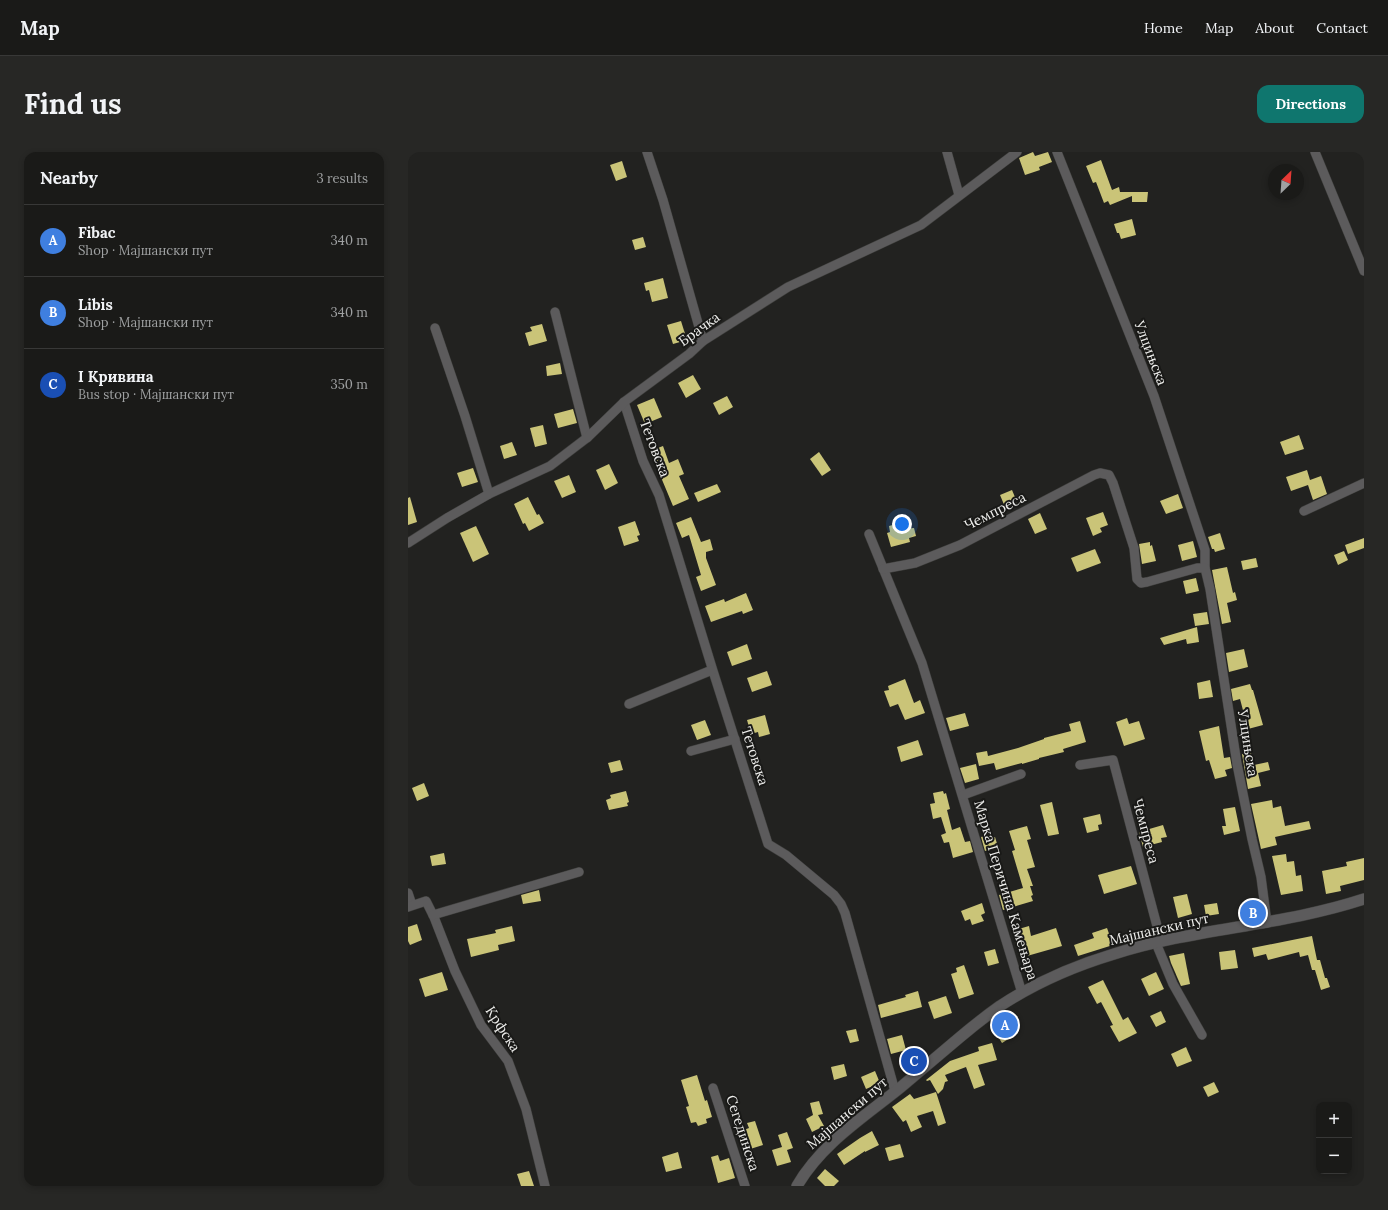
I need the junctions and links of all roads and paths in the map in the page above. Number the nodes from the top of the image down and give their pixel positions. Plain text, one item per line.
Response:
1 (647, 152) edge
2 (947, 152) edge
3 (1017, 152) edge
4 (1057, 152) edge
5 (1314, 152) edge
6 (959, 195) junction
7 (1364, 272) edge
8 (555, 312) dead end
9 (435, 328) dead end
10 (702, 341) junction
11 (624, 402) junction
12 (587, 438) junction
13 (1364, 483) edge
14 (489, 494) junction
15 (1304, 511) dead end
16 (869, 534) dead end
17 (408, 543) edge
18 (1205, 568) junction
19 (883, 569) junction
20 (712, 670) junction
21 (629, 704) dead end
22 (735, 739) junction
23 (690, 751) dead end
24 (1080, 766) dead end
25 (1021, 774) dead end
26 (963, 794) junction
27 (580, 872) dead end
28 (408, 893) edge
29 (1364, 899) edge
30 (410, 906) edge
31 (433, 915) junction
32 (1267, 923) junction
33 (1159, 942) junction
34 (1022, 993) junction
35 (1202, 1036) dead end
36 (713, 1088) dead end
37 (895, 1091) junction
38 (545, 1186) edge
39 (745, 1186) edge
40 (797, 1186) edge

1 - 10 street
2 - 6 street
3 - 6 street, Брачка
4 - 18 street, Улцињска
5 - 7 street
6 - 10 street, Брачка
8 - 12 street
9 - 14 street
10 - 11 street, Брачка
11 - 12 street, Брачка
11 - 20 street, Тетовска
12 - 14 street, Брачка
13 - 15 street
14 - 17 street, Брачка
16 - 19 street, Марка Перичина Камењара
18 - 19 street, Чемпреса
18 - 32 street, Улцињска
19 - 26 street, Марка Перичина Камењара
20 - 21 street
20 - 22 street, Тетовска
22 - 23 street
22 - 37 street, Тетовска
24 - 33 street, Чемпреса
25 - 26 street, Марка Перичина Камењара
26 - 34 street, Марка Перичина Камењара
27 - 31 street
28 - 30 street, Крфска
29 - 32 street, Мајшански пут
30 - 31 street, Крфска
31 - 38 street, Крфска
32 - 33 street, Мајшански пут
33 - 34 street, Мајшански пут
33 - 35 street
34 - 37 street, Мајшански пут
36 - 39 street, Сегединска
37 - 40 street, Мајшански пут

